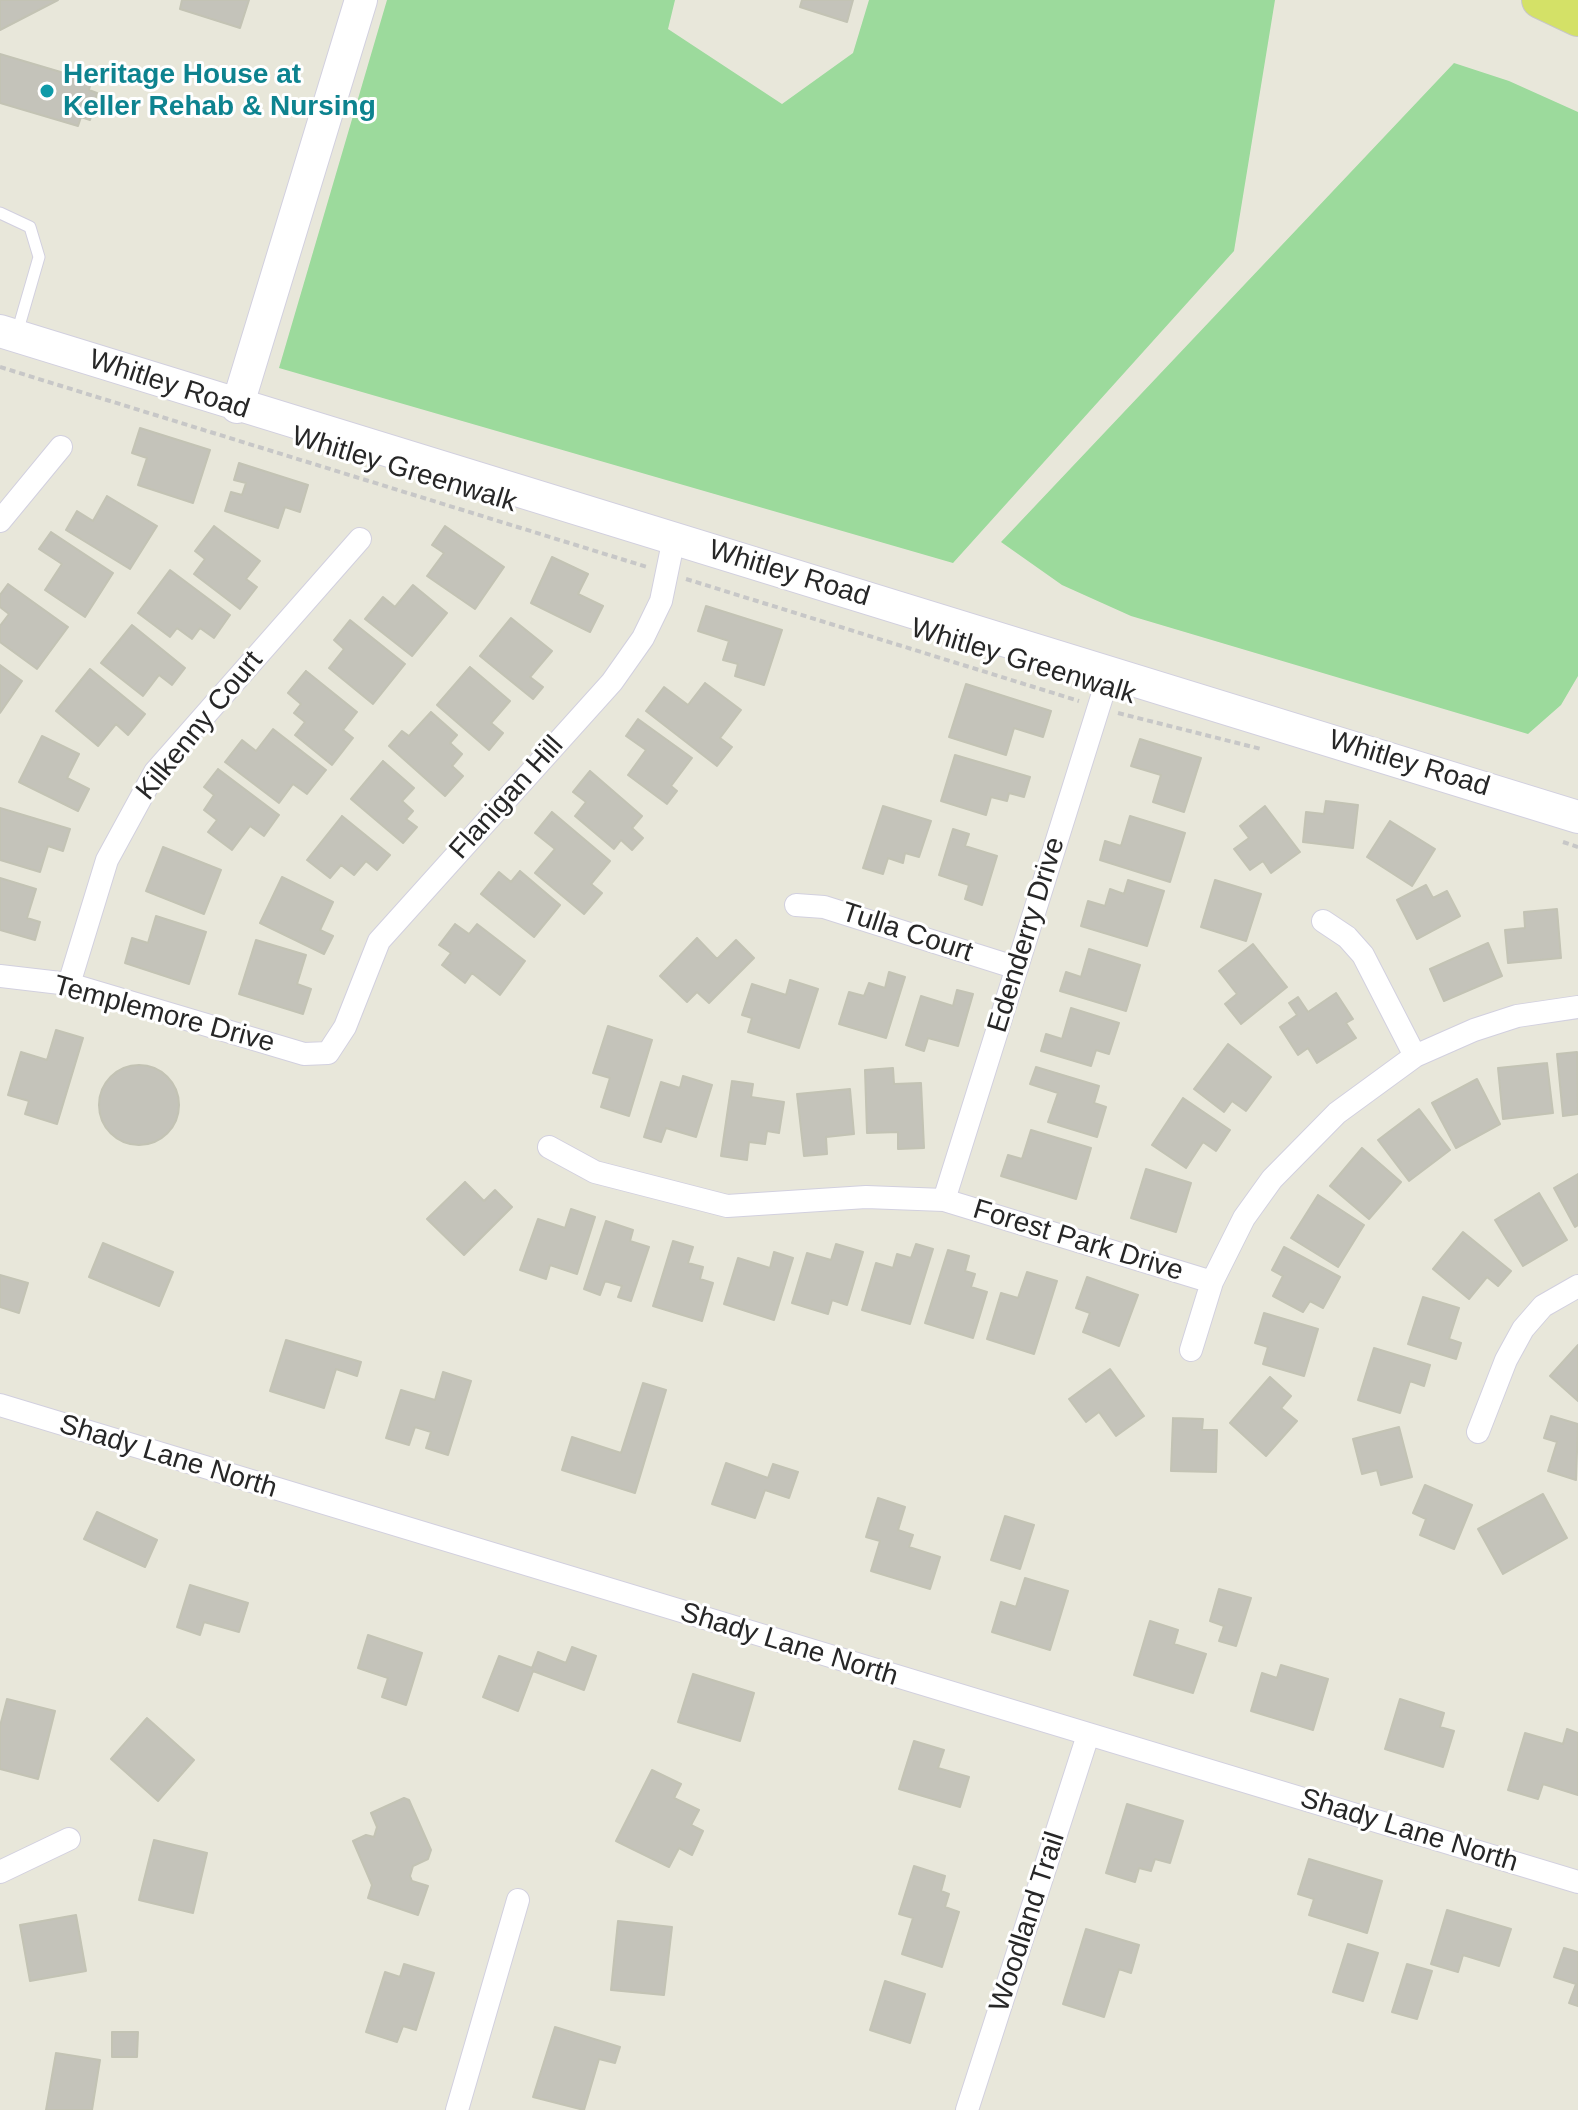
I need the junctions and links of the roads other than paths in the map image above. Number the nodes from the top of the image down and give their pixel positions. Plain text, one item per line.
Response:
1 (361, 0) edge
2 (1540, 0) edge
3 (1578, 18) edge
4 (0, 213) edge
5 (8, 334) edge
6 (237, 407) junction
7 (61, 447) dead end
8 (0, 521) edge
9 (674, 538) junction
10 (360, 539) dead end
11 (1110, 671) junction
12 (1578, 817) edge
13 (796, 905) dead end
14 (1323, 921) dead end
15 (1017, 968) junction
16 (0, 976) edge
17 (69, 984) junction
18 (1578, 1007) edge
19 (328, 1053) joint
20 (1415, 1056) junction
21 (549, 1147) dead end
22 (944, 1200) junction
23 (1212, 1282) junction
24 (1578, 1286) edge
25 (1191, 1350) dead end
26 (0, 1405) edge
27 (1478, 1432) dead end
28 (1088, 1735) junction
29 (69, 1839) dead end
30 (0, 1872) edge
31 (1578, 1882) edge
32 (518, 1900) dead end
33 (457, 2110) edge
34 (967, 2110) edge

1 - 6 street
2 - 3 main road
4 - 5 lane
5 - 6 street, Whitley Road
6 - 9 street, Whitley Road
7 - 8 street
9 - 11 street, Whitley Road
9 - 19 street, Flanigan Hill
10 - 17 street, Kilkenny Court
11 - 12 street, Whitley Road
11 - 15 street, Edenderry Drive
13 - 15 street, Tulla Court
14 - 20 street
15 - 22 street, Edenderry Drive
16 - 17 street, Templemore Drive
17 - 19 street, Templemore Drive
18 - 20 street
20 - 23 street
21 - 22 street, Forest Park Drive
22 - 23 street, Forest Park Drive
23 - 25 street
24 - 27 street
26 - 28 street, Shady Lane North
28 - 31 street, Shady Lane North
28 - 34 street, Woodland Trail
29 - 30 street
32 - 33 street

